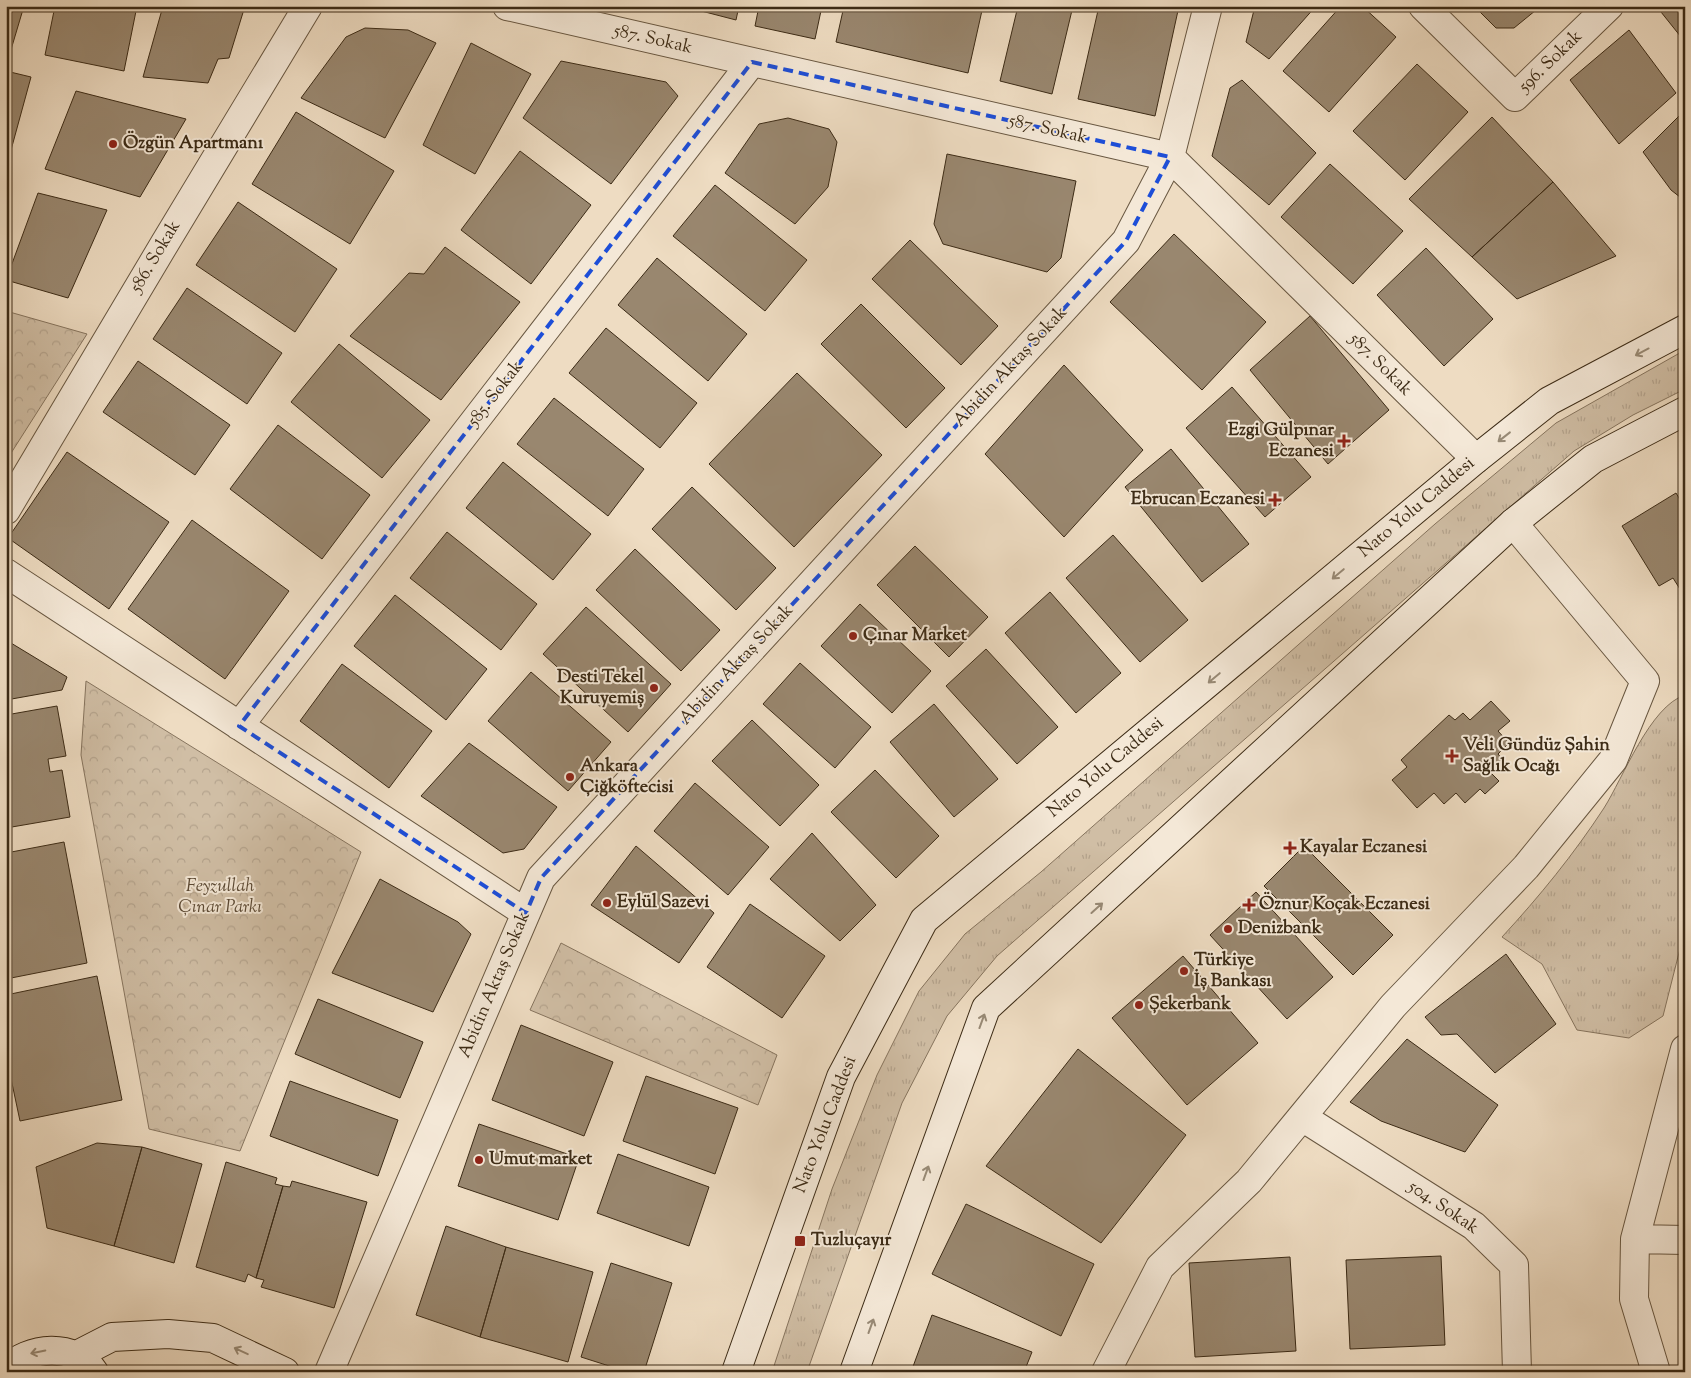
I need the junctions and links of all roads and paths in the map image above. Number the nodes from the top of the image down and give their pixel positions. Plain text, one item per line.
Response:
1 (308, 6) edge
2 (507, 6) edge
3 (1208, 6) edge
4 (1423, 6) edge
5 (1610, 6) edge
6 (752, 62) junction
7 (1170, 157) junction
8 (1685, 329) edge
9 (1685, 412) edge
10 (1476, 459) junction
11 (6, 510) edge
12 (1513, 523) junction
13 (6, 574) edge
14 (240, 726) junction
15 (526, 913) junction
16 (1685, 1049) edge
17 (1302, 1117) junction
18 (1635, 1240) junction
19 (1685, 1240) edge
20 (84, 1364) edge
21 (6, 1370) edge
22 (285, 1372) edge
23 (329, 1372) edge
24 (736, 1372) edge
25 (854, 1372) edge
26 (1106, 1372) edge
27 (1517, 1372) edge
28 (1656, 1372) edge

1 - 11 street, 586. Sokak
2 - 6 street, 587. Sokak
3 - 7 street, Abidin Aktaş Sokak
4 - 5 street, 596. Sokak
6 - 7 street, 587. Sokak
6 - 14 street, 585. Sokak
7 - 10 street, 587. Sokak
7 - 15 street, Abidin Aktaş Sokak
8 -> 10 street, Nato Yolu Caddesi
9 - 12 street
10 -> 24 street, Nato Yolu Caddesi
12 - 17 street
25 -> 12 street
13 - 14 street
14 - 15 street
15 - 23 street, Abidin Aktaş Sokak
16 - 18 street
17 - 26 street
17 - 27 street, 504. Sokak
18 - 19 street
18 - 28 street
20 -> 21 street
22 -> 20 street

